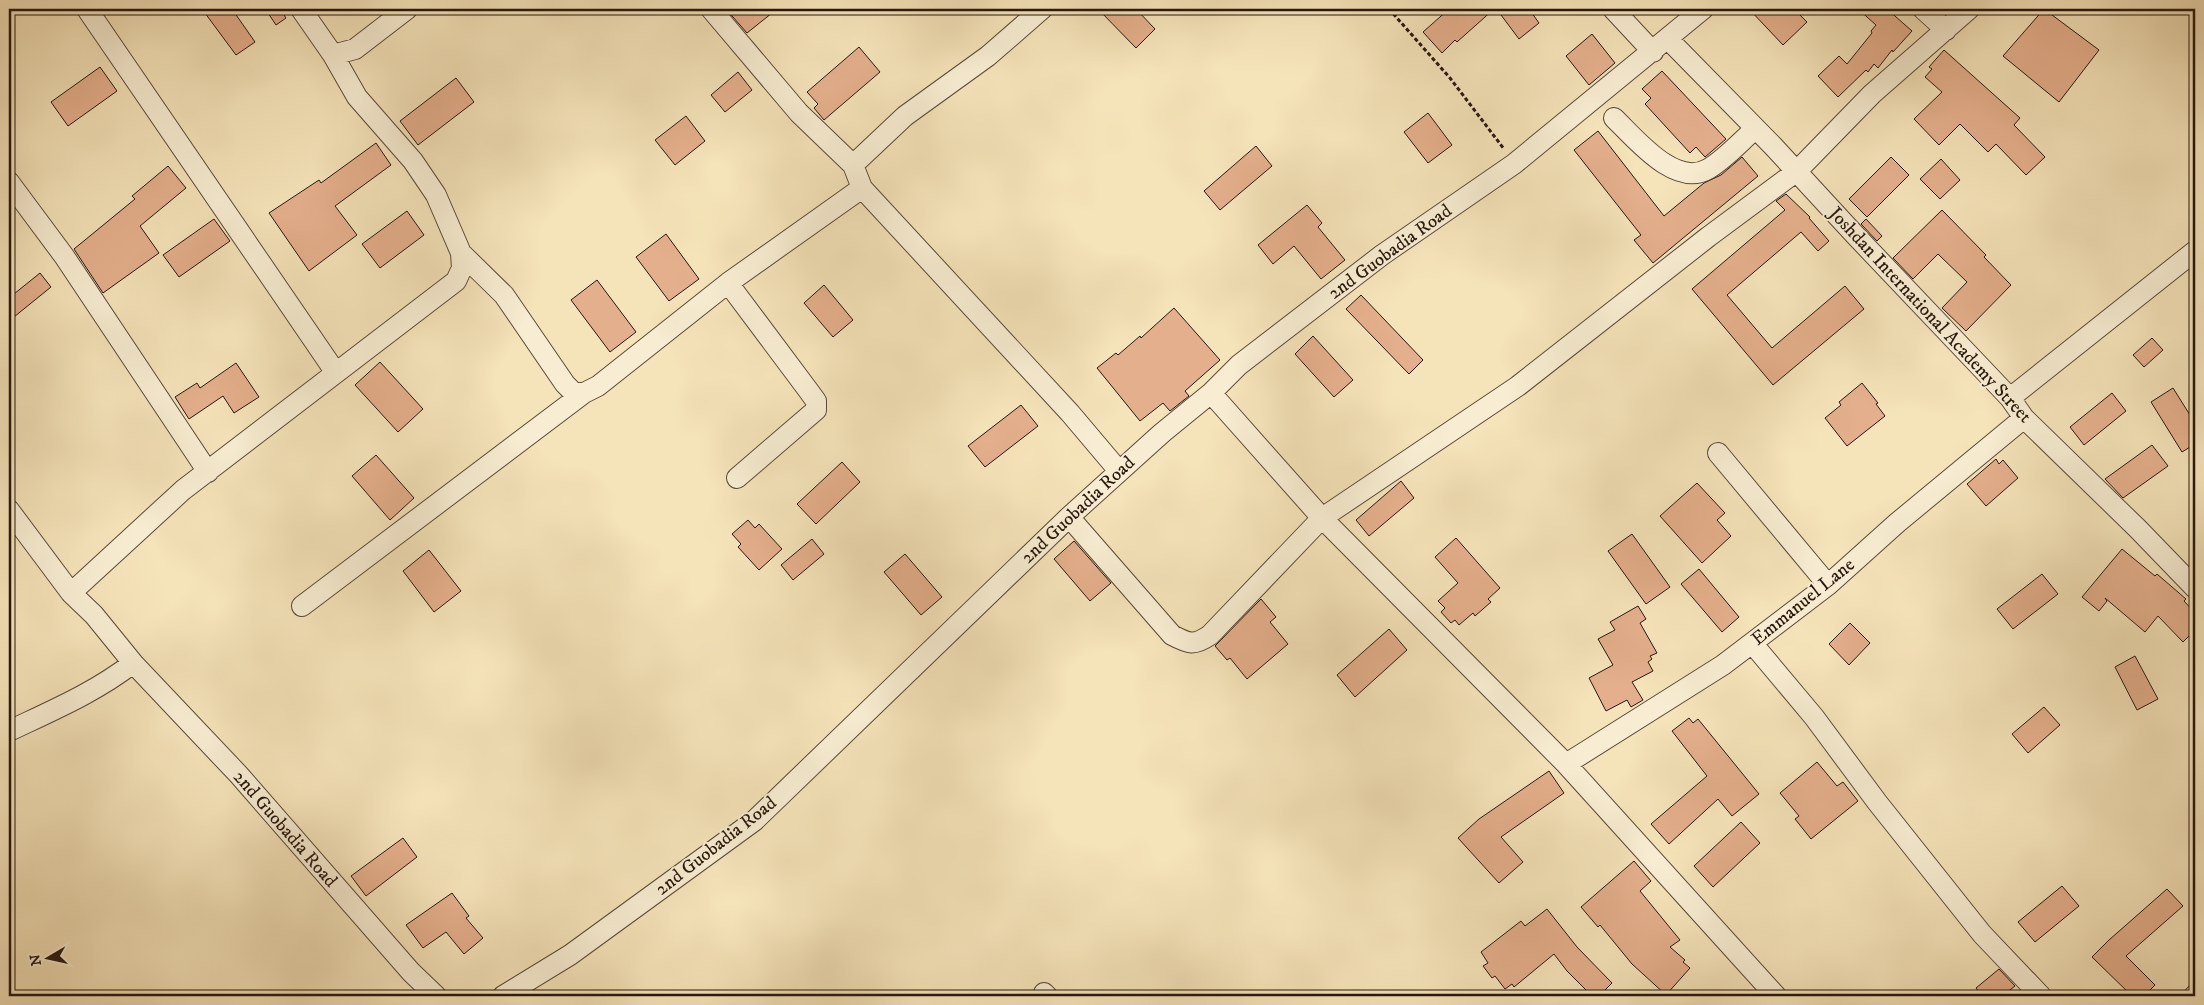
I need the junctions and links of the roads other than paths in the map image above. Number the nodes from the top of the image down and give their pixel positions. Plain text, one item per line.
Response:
1 (87, 9) edge
2 (301, 9) edge
3 (407, 9) edge
4 (711, 9) edge
5 (1042, 9) edge
6 (1613, 9) edge
7 (1703, 9) edge
8 (1923, 9) edge
9 (1969, 9) edge
10 (1946, 30) junction
11 (1668, 38) junction
12 (1653, 52) junction
13 (333, 55) junction
14 (1614, 118) dead end
15 (1755, 129) junction
16 (853, 165) junction
17 (1797, 171) junction
18 (9, 182) edge
19 (862, 188) junction
20 (2195, 250) edge
21 (461, 253) junction
22 (728, 283) junction
23 (336, 373) junction
24 (1211, 392) junction
25 (584, 393) junction
26 (2010, 398) junction
27 (2024, 418) junction
28 (1718, 453) dead end
29 (1119, 471) junction
30 (208, 472) junction
31 (737, 478) dead end
32 (9, 510) edge
33 (1069, 517) junction
34 (1322, 518) junction
35 (1828, 585) junction
36 (2195, 588) edge
37 (71, 593) junction
38 (302, 606) dead end
39 (1752, 643) junction
40 (133, 663) junction
41 (9, 731) edge
42 (1566, 764) junction
43 (436, 996) edge
44 (503, 996) edge
45 (1776, 996) edge
46 (2041, 996) edge

1 - 23 street
2 - 13 street
3 - 13 street
4 - 16 street
5 - 16 street
6 - 12 street
7 - 11 street, 2nd Guobadia Road
8 - 10 street
9 - 10 street
10 - 17 street
11 - 12 street, 2nd Guobadia Road
11 - 15 street, Joshdan International Academy Street
12 - 24 street, 2nd Guobadia Road
13 - 21 street
14 - 15 street
15 - 17 street, Joshdan International Academy Street
16 - 19 street
17 - 26 street, Joshdan International Academy Street
17 - 34 street
18 - 30 street
19 - 22 street
19 - 29 street
20 - 26 street
21 - 23 street
21 - 25 street
22 - 25 street
22 - 31 street
23 - 30 street
24 - 29 street, 2nd Guobadia Road
24 - 34 street
25 - 38 street
26 - 27 street, Joshdan International Academy Street
27 - 35 street, Emmanuel Lane
27 - 36 street, Joshdan International Academy Street
28 - 35 street
29 - 33 street, 2nd Guobadia Road
30 - 37 street
32 - 37 street, 2nd Guobadia Road
33 - 34 street
33 - 44 street, 2nd Guobadia Road
34 - 42 street
35 - 39 street, Emmanuel Lane
37 - 40 street, 2nd Guobadia Road
39 - 42 street, Emmanuel Lane
39 - 46 street
40 - 41 street
40 - 43 street, 2nd Guobadia Road
42 - 45 street

